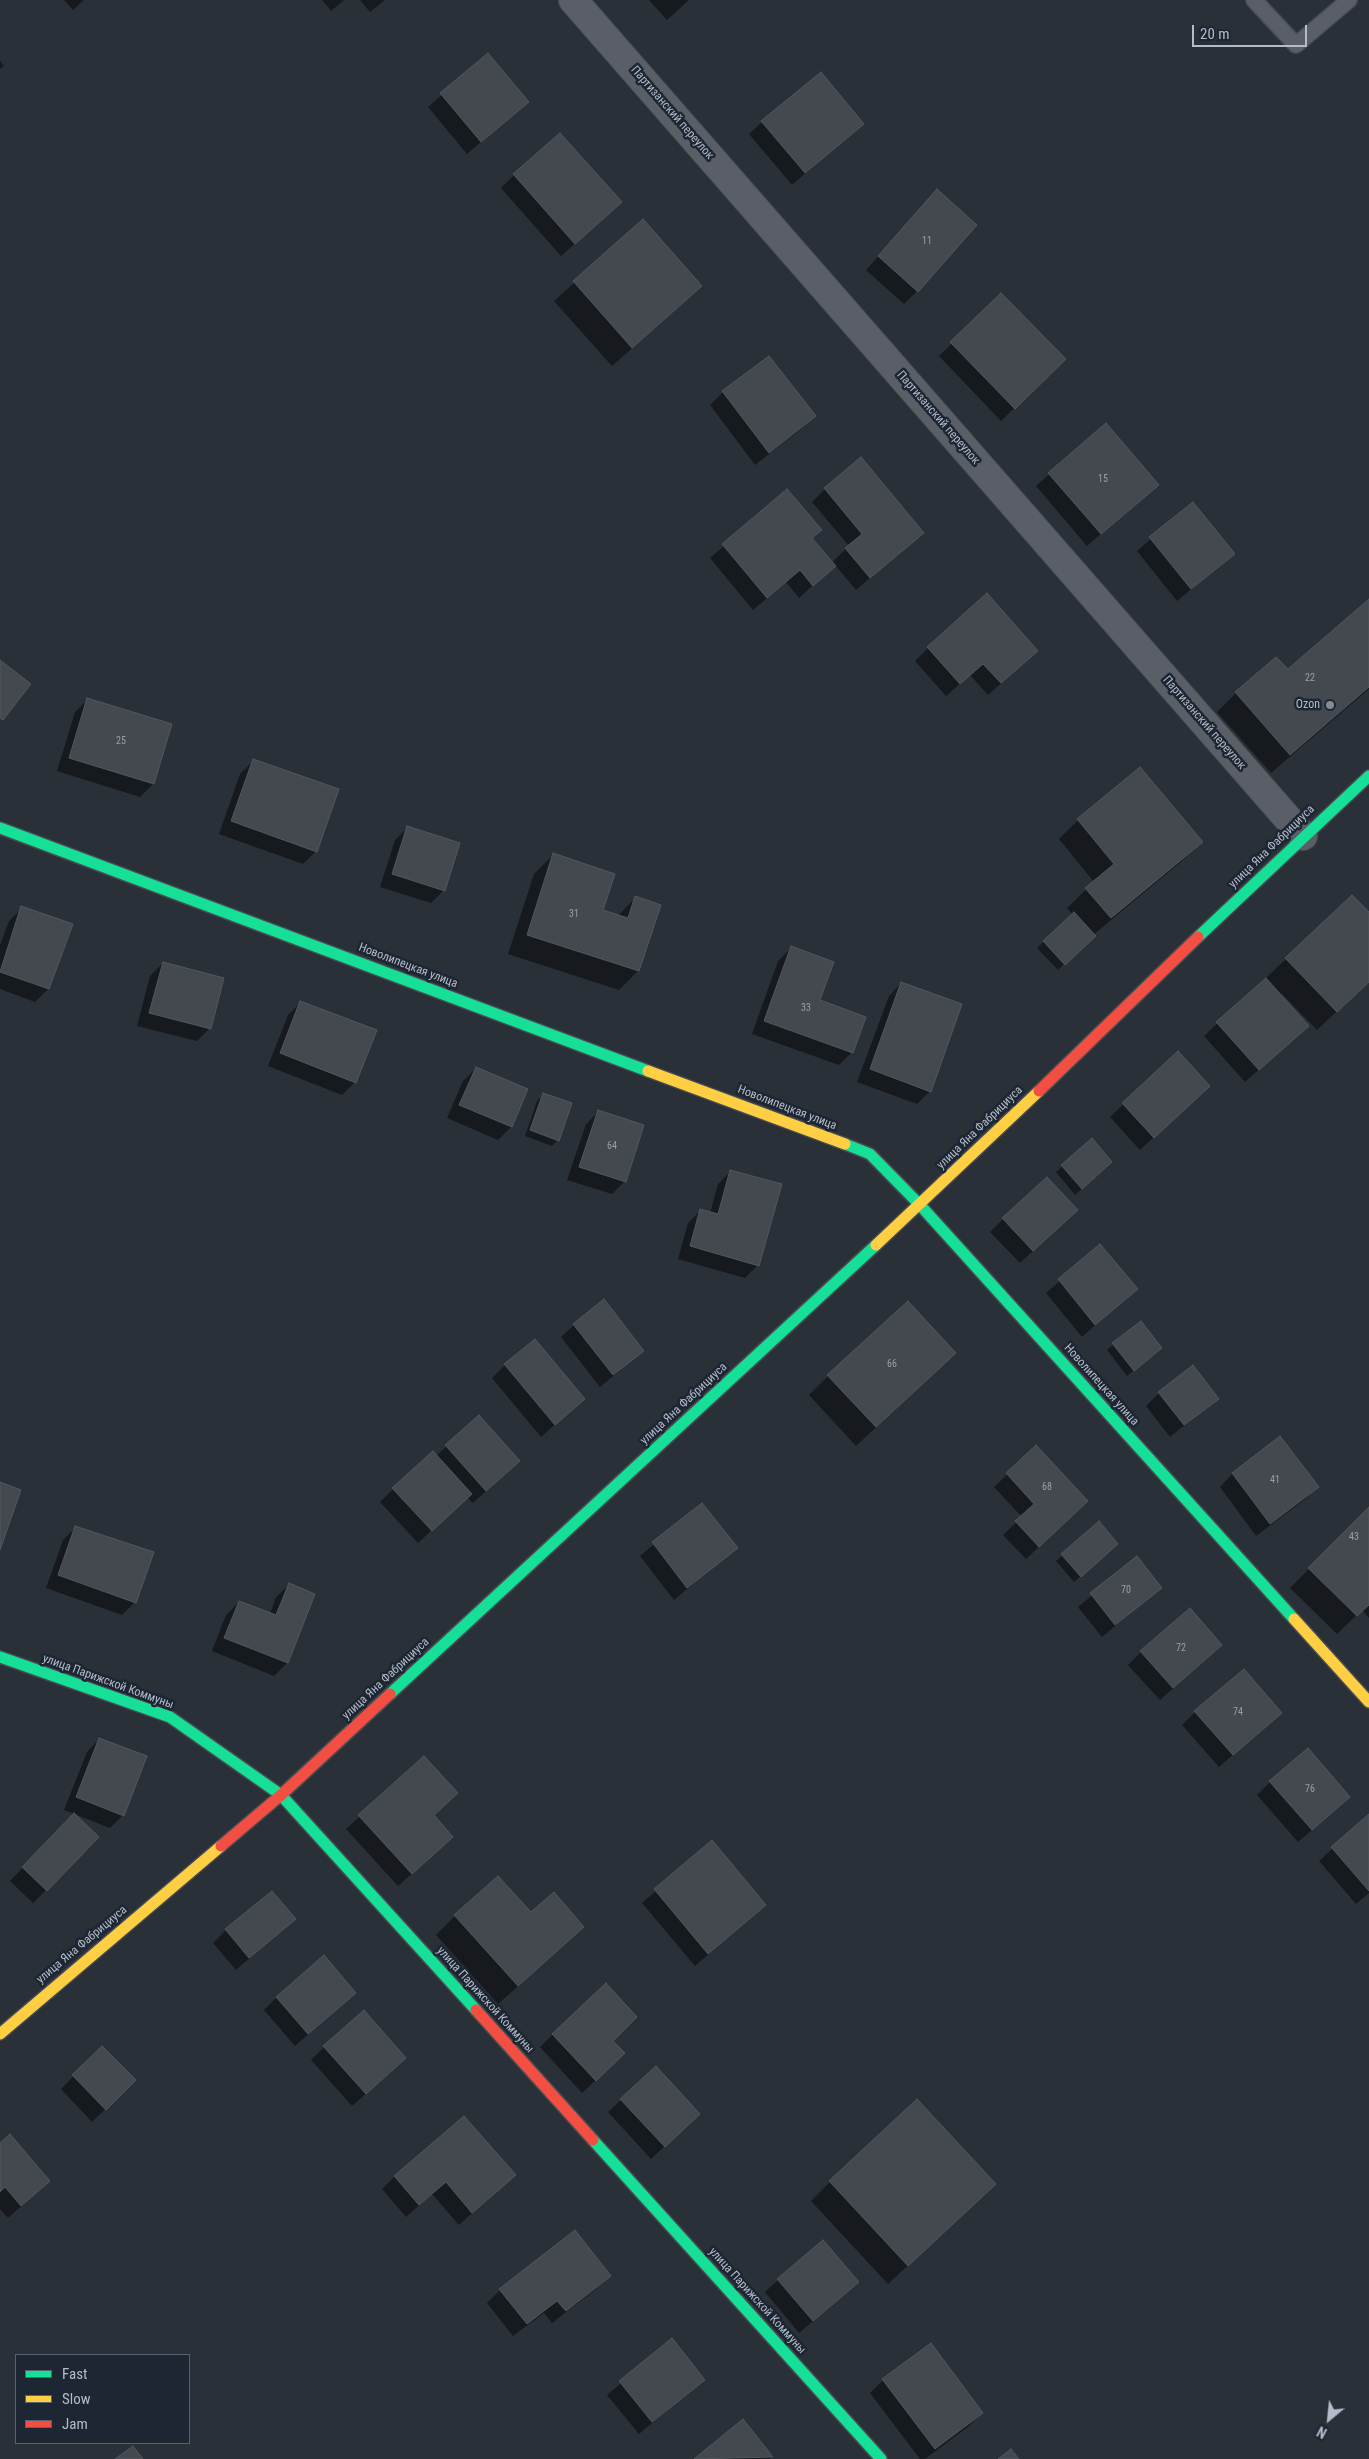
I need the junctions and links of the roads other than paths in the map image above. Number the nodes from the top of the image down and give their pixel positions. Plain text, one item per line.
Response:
1 (573, 0) edge
2 (1254, 0) edge
3 (1349, 0) edge
4 (1369, 776) edge
5 (0, 828) edge
6 (1303, 836) junction
7 (920, 1205) junction
8 (0, 1657) edge
9 (1369, 1702) edge
10 (281, 1794) junction
11 (0, 2034) edge
12 (881, 2459) edge

1 - 6 street, Партизанский переулок
2 - 3 lane
4 - 6 street, улица Яна Фабрициуса
5 - 7 street, Новолипецкая улица
6 - 7 street, улица Яна Фабрициуса
7 - 9 street, Новолипецкая улица
7 - 10 street, улица Яна Фабрициуса
8 - 10 street, улица Парижской Коммуны
10 - 11 street, улица Яна Фабрициуса
10 - 12 street, улица Парижской Коммуны

